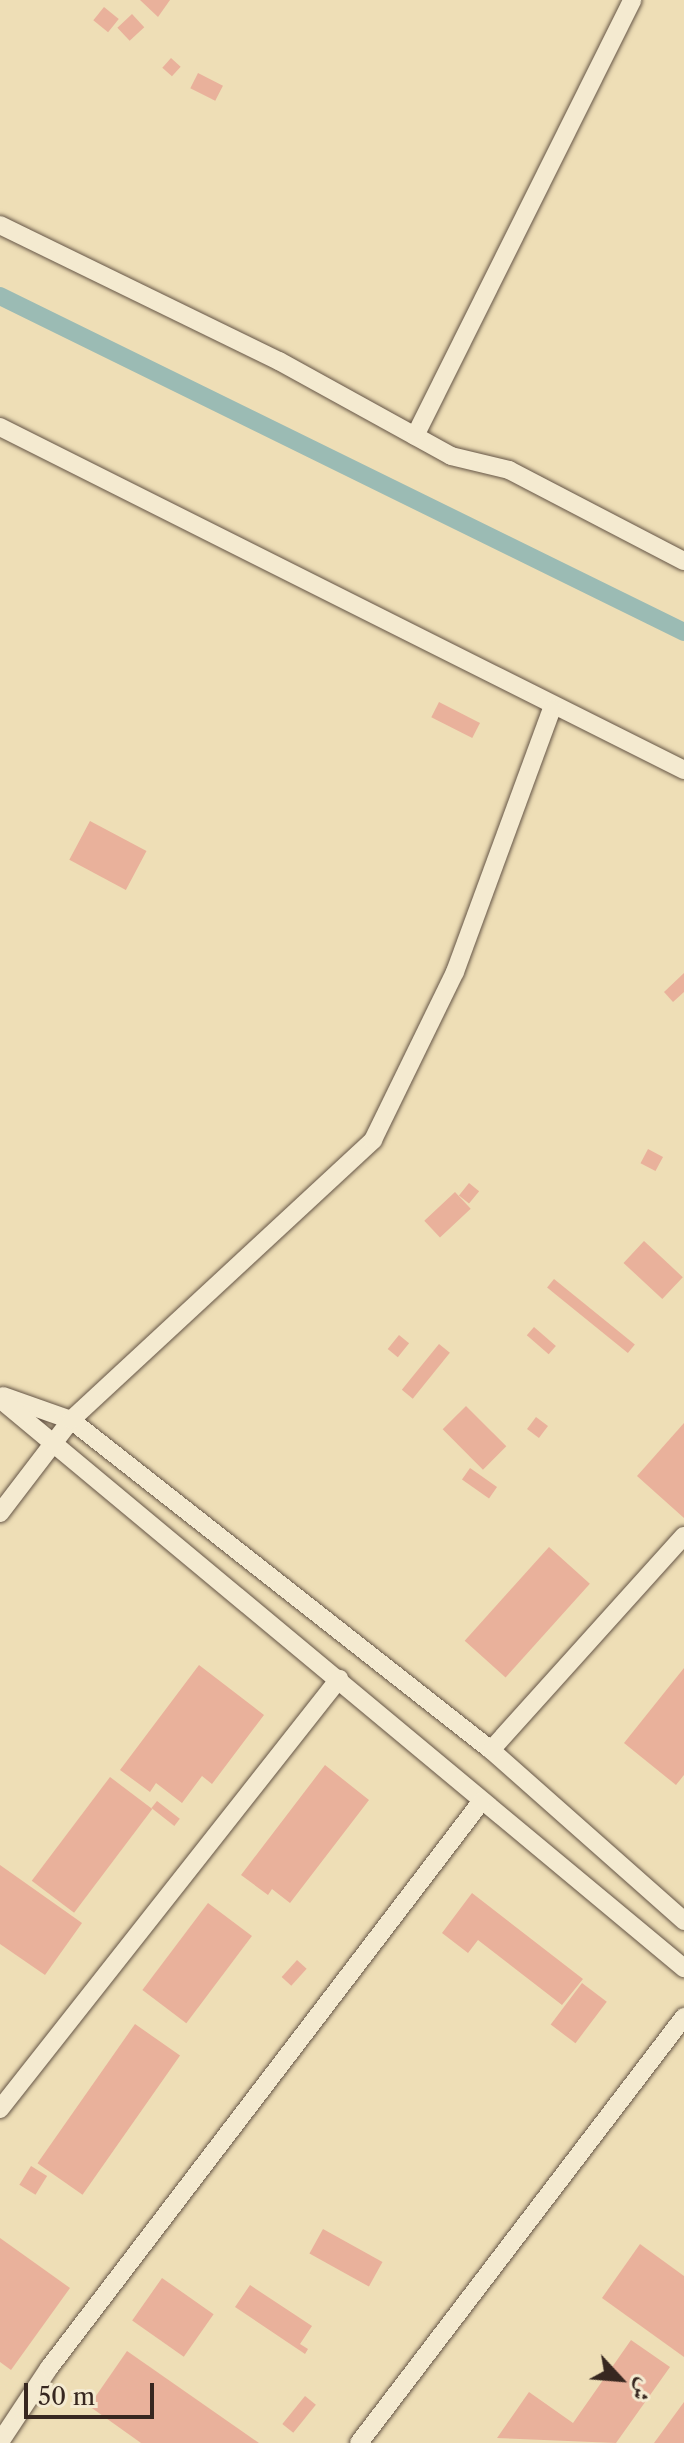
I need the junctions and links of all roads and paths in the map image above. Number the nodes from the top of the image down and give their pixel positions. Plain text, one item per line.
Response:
1 (632, 0) edge
2 (0, 225) edge
3 (0, 427) edge
4 (415, 436) junction
5 (684, 561) edge
6 (552, 708) junction
7 (684, 770) edge
8 (0, 1397) edge
9 (71, 1420) junction
10 (52, 1444) junction
11 (126, 1463) junction
12 (109, 1491) junction
13 (0, 1513) edge
14 (684, 1536) edge
15 (232, 1547) junction
16 (210, 1574) junction
17 (339, 1679) junction
18 (491, 1750) junction
19 (481, 1802) junction
20 (684, 1921) edge
21 (684, 1968) edge
22 (684, 2017) edge
23 (0, 2109) edge
24 (0, 2442) edge
25 (359, 2443) edge

1 - 4 street
2 - 4 street
3 - 6 street
4 - 5 street
6 - 7 street
6 - 9 street
8 - 9 street
8 - 10 street
9 - 10 street
9 - 11 street
10 - 12 street
10 - 13 street
11 - 12 street
11 - 15 street
12 - 16 street
14 - 18 street
15 - 16 street
15 - 18 street
16 - 17 street
17 - 19 street
17 - 23 street
18 - 20 street
19 - 21 street
19 - 24 street
22 - 25 street

